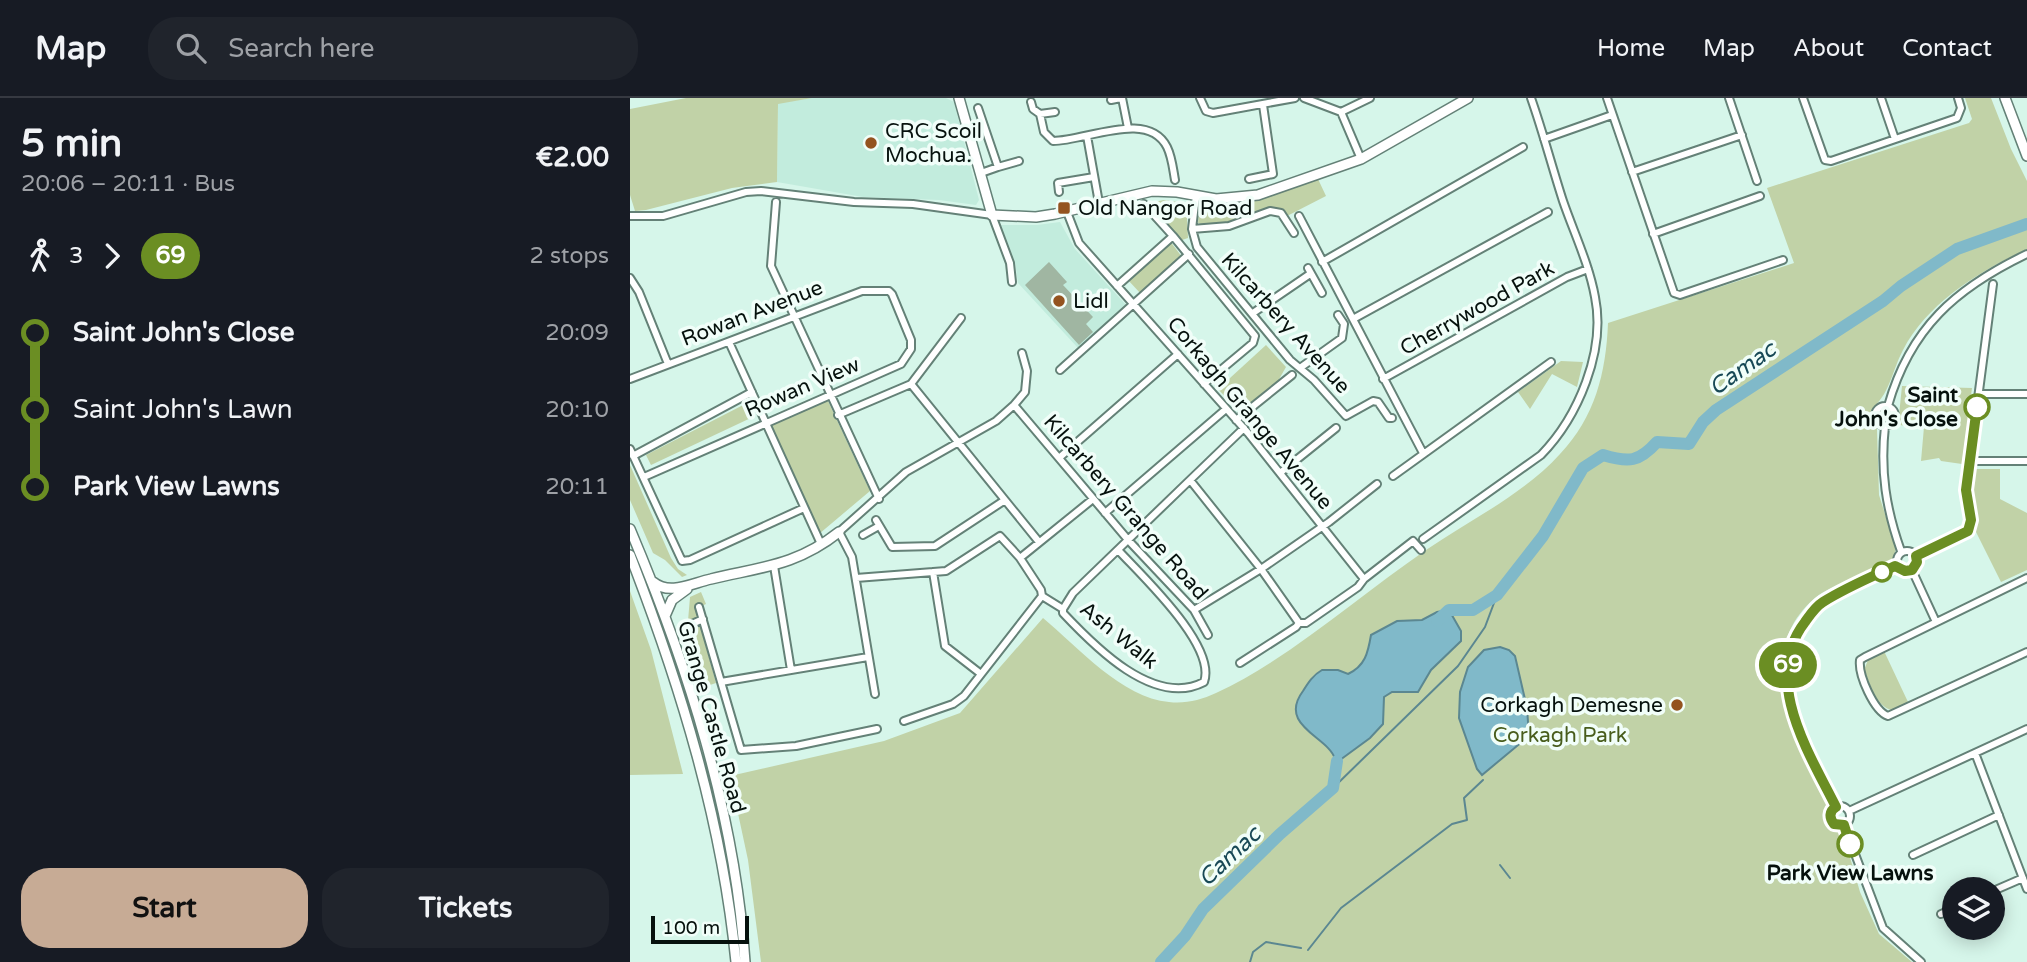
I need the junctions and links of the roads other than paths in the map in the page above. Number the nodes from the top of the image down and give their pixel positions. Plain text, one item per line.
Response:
1 (959, 98) edge
2 (1121, 98) edge
3 (1200, 98) edge
4 (1295, 98) edge
5 (1304, 98) edge
6 (1370, 98) edge
7 (1468, 98) edge
8 (1531, 98) edge
9 (1606, 98) edge
10 (1728, 98) edge
11 (1803, 98) edge
12 (1881, 98) edge
13 (1958, 98) edge
14 (2005, 98) edge
15 (1111, 100) dead end
16 (1031, 102) dead end
17 (1263, 105) junction
18 (978, 108) dead end
19 (1055, 111) dead end
20 (1341, 112) junction
21 (1040, 114) junction
22 (1612, 115) junction
23 (1128, 128) junction
24 (1742, 135) junction
25 (1087, 136) junction
26 (1544, 139) junction
27 (1895, 139) junction
28 (1523, 147) dead end
29 (2027, 156) edge
30 (1361, 159) junction
31 (1019, 161) dead end
32 (998, 167) junction
33 (1632, 172) junction
34 (981, 173) junction
35 (1094, 177) junction
36 (1249, 179) dead end
37 (1175, 180) dead end
38 (1757, 181) dead end
39 (1059, 192) dead end
40 (1196, 195) junction
41 (1760, 196) dead end
42 (776, 202) dead end
43 (1099, 203) junction
44 (1144, 204) dead end
45 (1067, 212) junction
46 (1548, 212) dead end
47 (992, 215) junction
48 (630, 216) edge
49 (1299, 216) dead end
50 (1192, 229) junction
51 (1294, 233) dead end
52 (1653, 234) junction
53 (1173, 236) junction
54 (1189, 254) junction
55 (2027, 254) edge
56 (1783, 260) dead end
57 (1322, 262) junction
58 (1588, 269) junction
59 (630, 278) edge
60 (1012, 282) dead end
61 (1993, 284) dead end
62 (1117, 286) junction
63 (888, 291) joint
64 (1322, 293) dead end
65 (1134, 304) junction
66 (1253, 313) junction
67 (1338, 315) dead end
68 (793, 316) junction
69 (961, 318) dead end
70 (1353, 319) junction
71 (729, 342) junction
72 (1022, 353) dead end
73 (1178, 354) junction
74 (1551, 362) dead end
75 (668, 364) junction
76 (1300, 368) junction
77 (1060, 370) dead end
78 (1292, 374) dead end
79 (630, 379) edge
80 (1383, 379) junction
81 (911, 384) junction
82 (1204, 384) junction
83 (752, 391) junction
84 (1979, 394) junction
85 (2027, 394) edge
86 (829, 395) junction
87 (1014, 405) junction
88 (1888, 406) junction
89 (1226, 409) junction
90 (838, 415) junction
91 (1392, 418) dead end
92 (1236, 420) junction
93 (766, 422) junction
94 (1885, 426) junction
95 (1244, 428) junction
96 (1336, 428) dead end
97 (958, 442) junction
98 (632, 453) edge
99 (1423, 453) junction
100 (1059, 458) junction
101 (1970, 461) junction
102 (2027, 461) edge
103 (1280, 473) junction
104 (1393, 476) dead end
105 (644, 477) junction
106 (1190, 480) junction
107 (1377, 484) dead end
108 (879, 499) junction
109 (1093, 499) junction
110 (1005, 500) junction
111 (804, 508) junction
112 (1105, 513) junction
113 (1323, 526) junction
114 (630, 529) edge
115 (839, 532) junction
116 (863, 535) dead end
117 (1423, 538) dead end
118 (1129, 541) junction
119 (1039, 542) junction
120 (821, 544) junction
121 (1421, 550) dead end
122 (1119, 551) junction
123 (1901, 551) junction
124 (630, 555) edge
125 (1916, 556) junction
126 (1020, 558) junction
127 (1897, 565) junction
128 (774, 566) junction
129 (1261, 569) junction
130 (1912, 570) junction
131 (933, 572) junction
132 (856, 578) junction
133 (2027, 578) edge
134 (1364, 579) junction
135 (652, 581) junction
136 (697, 583) junction
137 (1042, 596) junction
138 (699, 607) dead end
139 (1063, 609) junction
140 (1194, 610) junction
141 (665, 616) junction
142 (704, 619) junction
143 (1936, 622) junction
144 (1299, 623) junction
145 (692, 624) dead end
146 (1208, 635) dead end
147 (2027, 652) edge
148 (868, 657) junction
149 (1240, 663) dead end
150 (791, 670) junction
151 (981, 674) junction
152 (721, 682) junction
153 (875, 694) dead end
154 (904, 721) dead end
155 (877, 729) dead end
156 (2027, 729) edge
157 (863, 732) junction
158 (866, 743) dead end
159 (1975, 753) junction
160 (1836, 807) junction
161 (1849, 811) junction
162 (1998, 815) junction
163 (1844, 825) junction
164 (1913, 855) dead end
165 (2023, 878) junction
166 (2005, 886) edge
167 (2027, 889) edge
168 (736, 962) edge
169 (745, 962) edge
170 (1921, 962) edge

1 - 34 main road
2 - 15 street
2 - 23 street
3 - 17 street
4 - 17 street
5 - 20 street
6 - 20 street
7 - 30 main road
8 - 26 street
9 - 22 street
10 - 24 street
11 - 27 street
12 - 27 street
13 - 27 street
14 - 29 main road
16 - 21 street
17 - 36 street
18 - 32 street
19 - 21 street
20 - 30 street
21 - 25 street
22 - 26 street
22 - 33 street
23 - 25 street
23 - 37 street
24 - 33 street
24 - 38 street
25 - 35 street
26 - 58 street
28 - 57 street
30 - 40 main road
31 - 32 street
32 - 34 street
33 - 52 street
34 - 47 main road
35 - 39 street
35 - 43 street
40 - 43 main road
40 - 50 street
41 - 52 street
42 - 68 street
43 - 45 main road
44 - 53 street
45 - 47 main road
45 - 62 street, Corkagh Grange Avenue
46 - 70 street
47 - 48 street
47 - 60 street
49 - 57 street, Cherrywood Park
50 - 51 street
50 - 66 street, Kilcarbery Avenue
52 - 56 street
53 - 54 street
53 - 62 street
54 - 65 street
54 - 82 street
55 - 88 street
57 - 70 street, Cherrywood Park
58 - 80 street, Cherrywood Park
58 - 117 street
59 - 75 street
61 - 84 street
62 - 65 street, Corkagh Grange Avenue
63 - 68 street, Rowan Avenue
63 - 86 street, Rowan View
64 - 66 street
65 - 73 street, Corkagh Grange Avenue
65 - 77 street
66 - 76 street, Kilcarbery Avenue
67 - 76 street
68 - 71 street, Rowan Avenue
68 - 86 street
69 - 81 street
70 - 80 street, Cherrywood Park
71 - 75 street, Rowan Avenue
71 - 83 street
72 - 87 street
73 - 82 street, Corkagh Grange Avenue
73 - 100 street
74 - 99 street
75 - 79 street, Rowan Avenue
76 - 91 street, Kilcarbery Avenue
78 - 92 street
80 - 99 street, Cherrywood Park
81 - 90 street
81 - 97 street
82 - 89 street, Corkagh Grange Avenue
83 - 93 street
83 - 98 street
84 - 85 street
84 - 101 street
86 - 90 street
86 - 93 street, Rowan View
87 - 97 street
87 - 100 street, Kilcarbery Grange Road
88 - 94 street
88 - 94 street
89 - 92 street, Corkagh Grange Avenue
89 - 112 street
90 - 108 street
92 - 95 street, Corkagh Grange Avenue
93 - 105 street, Rowan View
93 - 111 street
94 - 123 street
95 - 103 street, Corkagh Grange Avenue
95 - 106 street
96 - 103 street
97 - 108 street
97 - 110 street
98 - 105 street
99 - 104 street
100 - 109 street, Kilcarbery Grange Road
101 - 102 street
101 - 125 street
103 - 113 street, Corkagh Grange Avenue
105 - 111 street
106 - 118 street
106 - 129 street
107 - 113 street
108 - 115 street
109 - 112 street, Kilcarbery Grange Road
109 - 119 street
110 - 116 street
110 - 119 street
111 - 120 street
112 - 118 street, Kilcarbery Grange Road
113 - 129 street
113 - 134 street, Corkagh Grange Avenue
114 - 135 main road, Grange Castle Road
115 - 120 main road
115 - 132 street
118 - 122 street
118 - 140 street, Kilcarbery Grange Road
119 - 126 street
120 - 128 main road
121 - 134 street
122 - 139 street
122 - 139 street, Ash Walk
123 - 125 street
123 - 127 street
124 - 168 main road, Grange Castle Road
125 - 130 street
126 - 131 street
126 - 137 street
127 - 130 street
127 - 160 street
128 - 136 main road
128 - 150 street
129 - 140 street
129 - 144 street
130 - 143 street
131 - 132 street
131 - 151 street
132 - 148 street
133 - 143 street
134 - 144 street
135 - 136 main road
135 - 141 main road, Grange Castle Road
136 - 141 main road
137 - 139 street
137 - 151 street
138 - 142 street
140 - 146 street, Kilcarbery Grange Road
141 - 169 main road, Grange Castle Road
142 - 145 street
142 - 152 street
143 - 147 street
144 - 149 street
148 - 150 street
148 - 153 street
150 - 152 street
151 - 154 street
152 - 157 street
155 - 157 street
156 - 159 street
157 - 158 street
159 - 161 street
159 - 162 street
160 - 161 street
160 - 163 street
161 - 163 street
162 - 164 street
162 - 165 street
163 - 170 street
165 - 166 street
165 - 167 street

